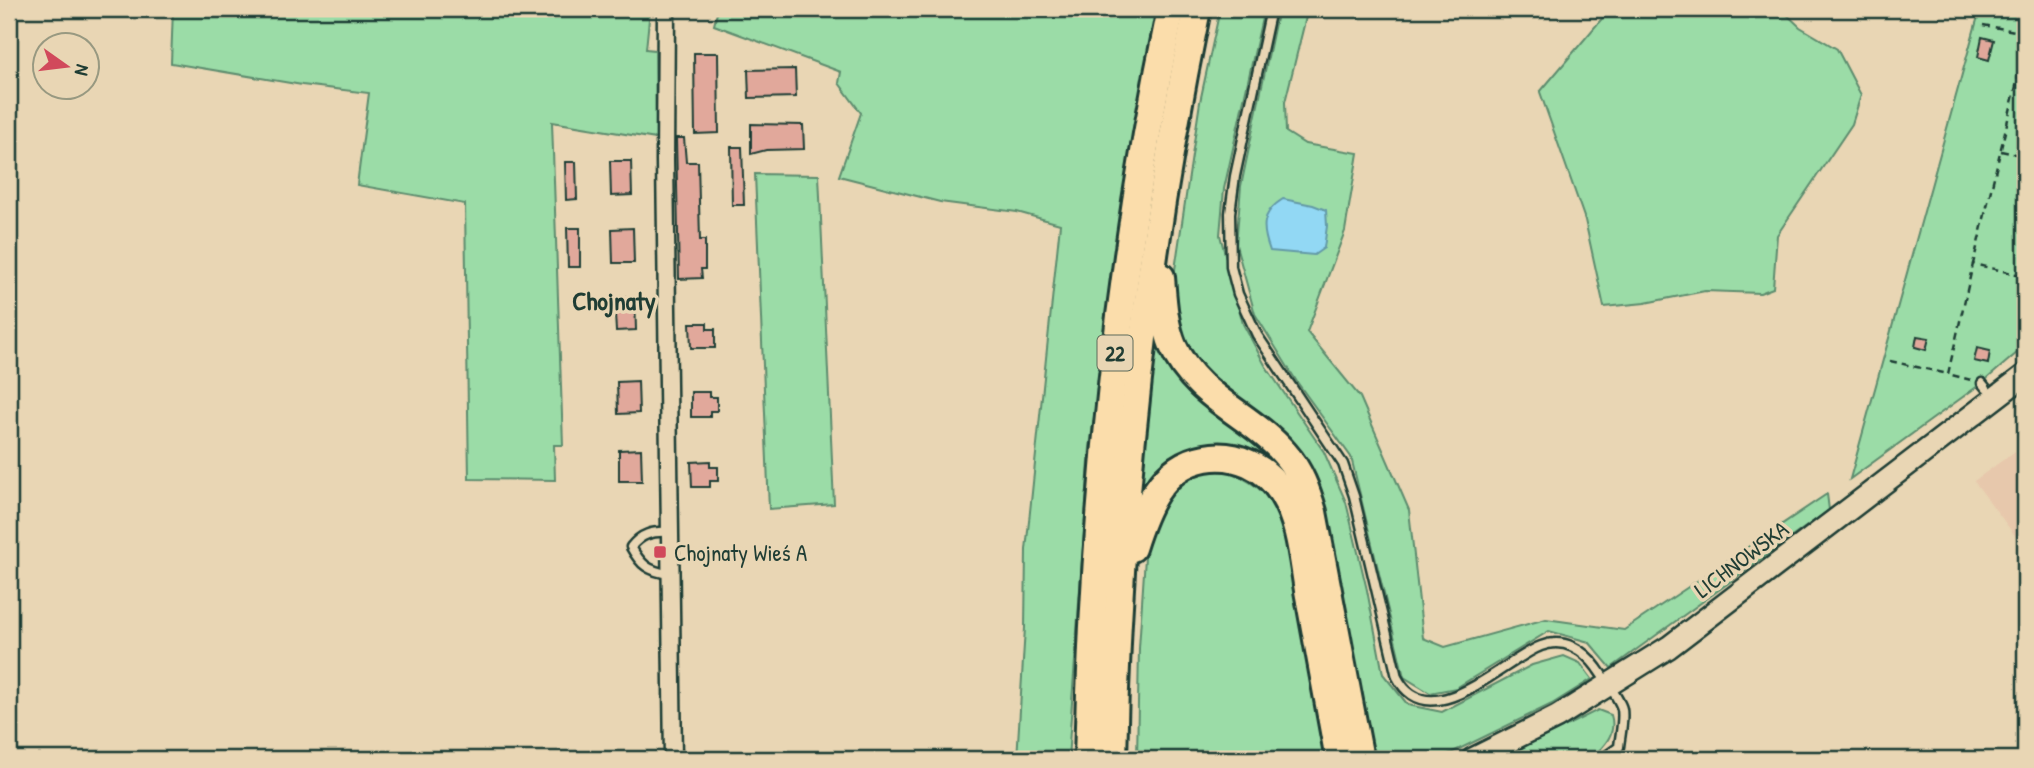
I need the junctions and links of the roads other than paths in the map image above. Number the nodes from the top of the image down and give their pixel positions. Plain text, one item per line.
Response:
1 (666, 9) edge
2 (1171, 9) edge
3 (1197, 9) edge
4 (1271, 9) edge
5 (1157, 228) junction
6 (2025, 375) edge
7 (669, 533) junction
8 (669, 574) junction
9 (1119, 586) junction
10 (1609, 687) junction
11 (673, 759) edge
12 (1088, 759) edge
13 (1113, 759) edge
14 (1339, 759) edge
15 (1360, 759) edge
16 (1473, 759) edge
17 (1602, 759) edge

1 - 7 street
2 - 12 main road, 22
3 - 5 main road, 22
4 - 10 lane
5 - 9 main road, 22
5 - 15 main road
6 - 10 street, LICHNOWSKA
7 - 8 street
7 - 8 lane
8 - 11 street
9 - 13 main road, 22
9 - 14 main road, 22
10 - 16 street, LICHNOWSKA
10 - 17 lane

